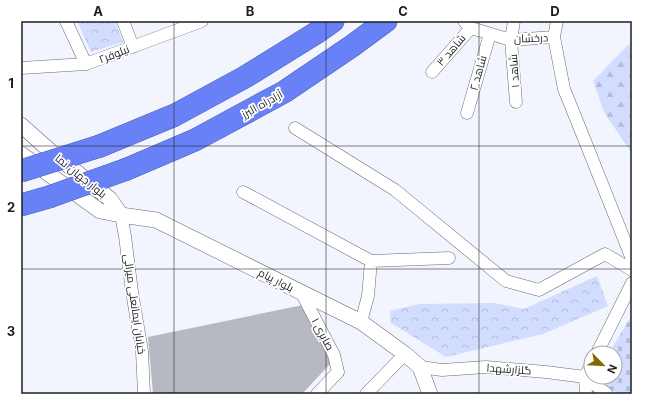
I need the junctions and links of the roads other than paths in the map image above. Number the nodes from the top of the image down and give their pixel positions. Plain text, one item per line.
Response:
1 (66, 21) edge
2 (123, 21) edge
3 (202, 21) edge
4 (333, 21) edge
5 (386, 21) edge
6 (514, 21) edge
7 (557, 21) edge
8 (467, 25) edge
9 (490, 34) junction
10 (554, 37) junction
11 (511, 40) junction
12 (133, 47) junction
13 (86, 64) junction
14 (21, 68) edge
15 (432, 72) dead end
16 (516, 102) dead end
17 (467, 113) dead end
18 (21, 125) edge
19 (295, 128) dead end
20 (21, 154) edge
21 (21, 171) edge
22 (243, 192) dead end
23 (21, 205) edge
24 (121, 215) junction
25 (449, 258) dead end
26 (632, 259) edge
27 (371, 261) junction
28 (632, 270) edge
29 (632, 283) edge
30 (300, 292) junction
31 (361, 322) junction
32 (601, 345) edge
33 (405, 354) junction
34 (420, 367) junction
35 (583, 377) edge
36 (595, 385) edge
37 (426, 392) edge
38 (144, 394) edge
39 (316, 394) edge
40 (366, 394) edge
41 (607, 394) edge

1 - 13 street
2 - 12 street
3 - 12 street, ۲نیلوفر
4 - 21 highway, bridge
5 - 23 highway, آزادراه البرز, bridge
6 - 11 street, شاهد ۱
7 - 10 street
8 - 9 street, درخشان
8 - 15 street, شاهد ۳
9 - 11 street, درخشان
9 - 17 street, شاهد ۲
10 - 11 street, درخشان
10 - 26 street
11 - 16 street, شاهد ۱
12 - 13 street, ۲نیلوفر
13 - 14 street, ۲نیلوفر
18 - 24 street, بلوار جهان نما
19 - 28 street
20 - 24 street, بلوار جهان نما
22 - 27 street
24 - 30 street, بلوار پیام
24 - 38 street, خیابان ایمانعلی میرالی
25 - 27 street
27 - 31 street
29 - 32 street
30 - 31 street, بلوار پیام
30 - 39 street, صابری ۱
31 - 33 street, بلوار پیام
33 - 34 street, بلوار پیام
33 - 40 street
34 - 35 street, گلزارشهدا
34 - 37 street
36 - 41 street

